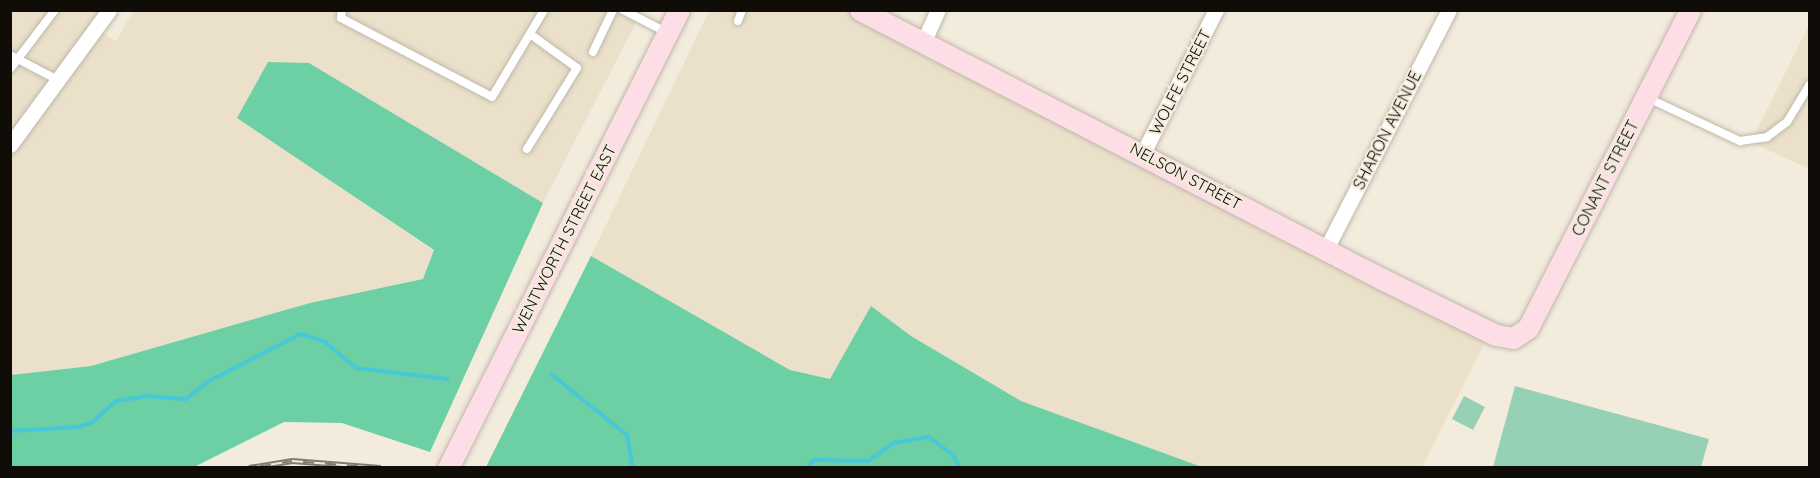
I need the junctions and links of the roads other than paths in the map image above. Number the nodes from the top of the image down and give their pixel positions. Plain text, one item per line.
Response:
1 (55, 10) edge
2 (109, 10) edge
3 (342, 10) edge
4 (544, 10) edge
5 (613, 10) edge
6 (623, 10) edge
7 (679, 10) edge
8 (742, 10) edge
9 (860, 10) edge
10 (938, 10) edge
11 (1216, 10) edge
12 (1449, 10) edge
13 (1690, 10) edge
14 (738, 21) dead end
15 (668, 33) junction
16 (530, 34) junction
17 (923, 43) junction
18 (593, 52) dead end
19 (10, 55) edge
20 (19, 59) junction
21 (10, 69) edge
22 (59, 81) junction
23 (1809, 84) edge
24 (1646, 97) junction
25 (10, 145) edge
26 (527, 149) dead end
27 (1143, 153) junction
28 (1326, 249) junction
29 (1513, 338) joint
30 (448, 468) edge

1 - 20 lane
2 - 22 street
3 - 16 lane
4 - 16 lane
5 - 18 lane
6 - 15 lane
7 - 15 street, WENTWORTH STREET EAST
8 - 14 lane
9 - 17 street, NELSON STREET
10 - 17 street
11 - 27 street, WOLFE STREET
12 - 28 street, SHARON AVENUE
13 - 24 street, CONANT STREET
15 - 30 street, WENTWORTH STREET EAST
16 - 26 lane
17 - 27 street, NELSON STREET
19 - 20 lane
20 - 21 lane
20 - 22 lane
22 - 25 street
23 - 24 lane
24 - 29 street, CONANT STREET
27 - 28 street, NELSON STREET
28 - 29 street, NELSON STREET

